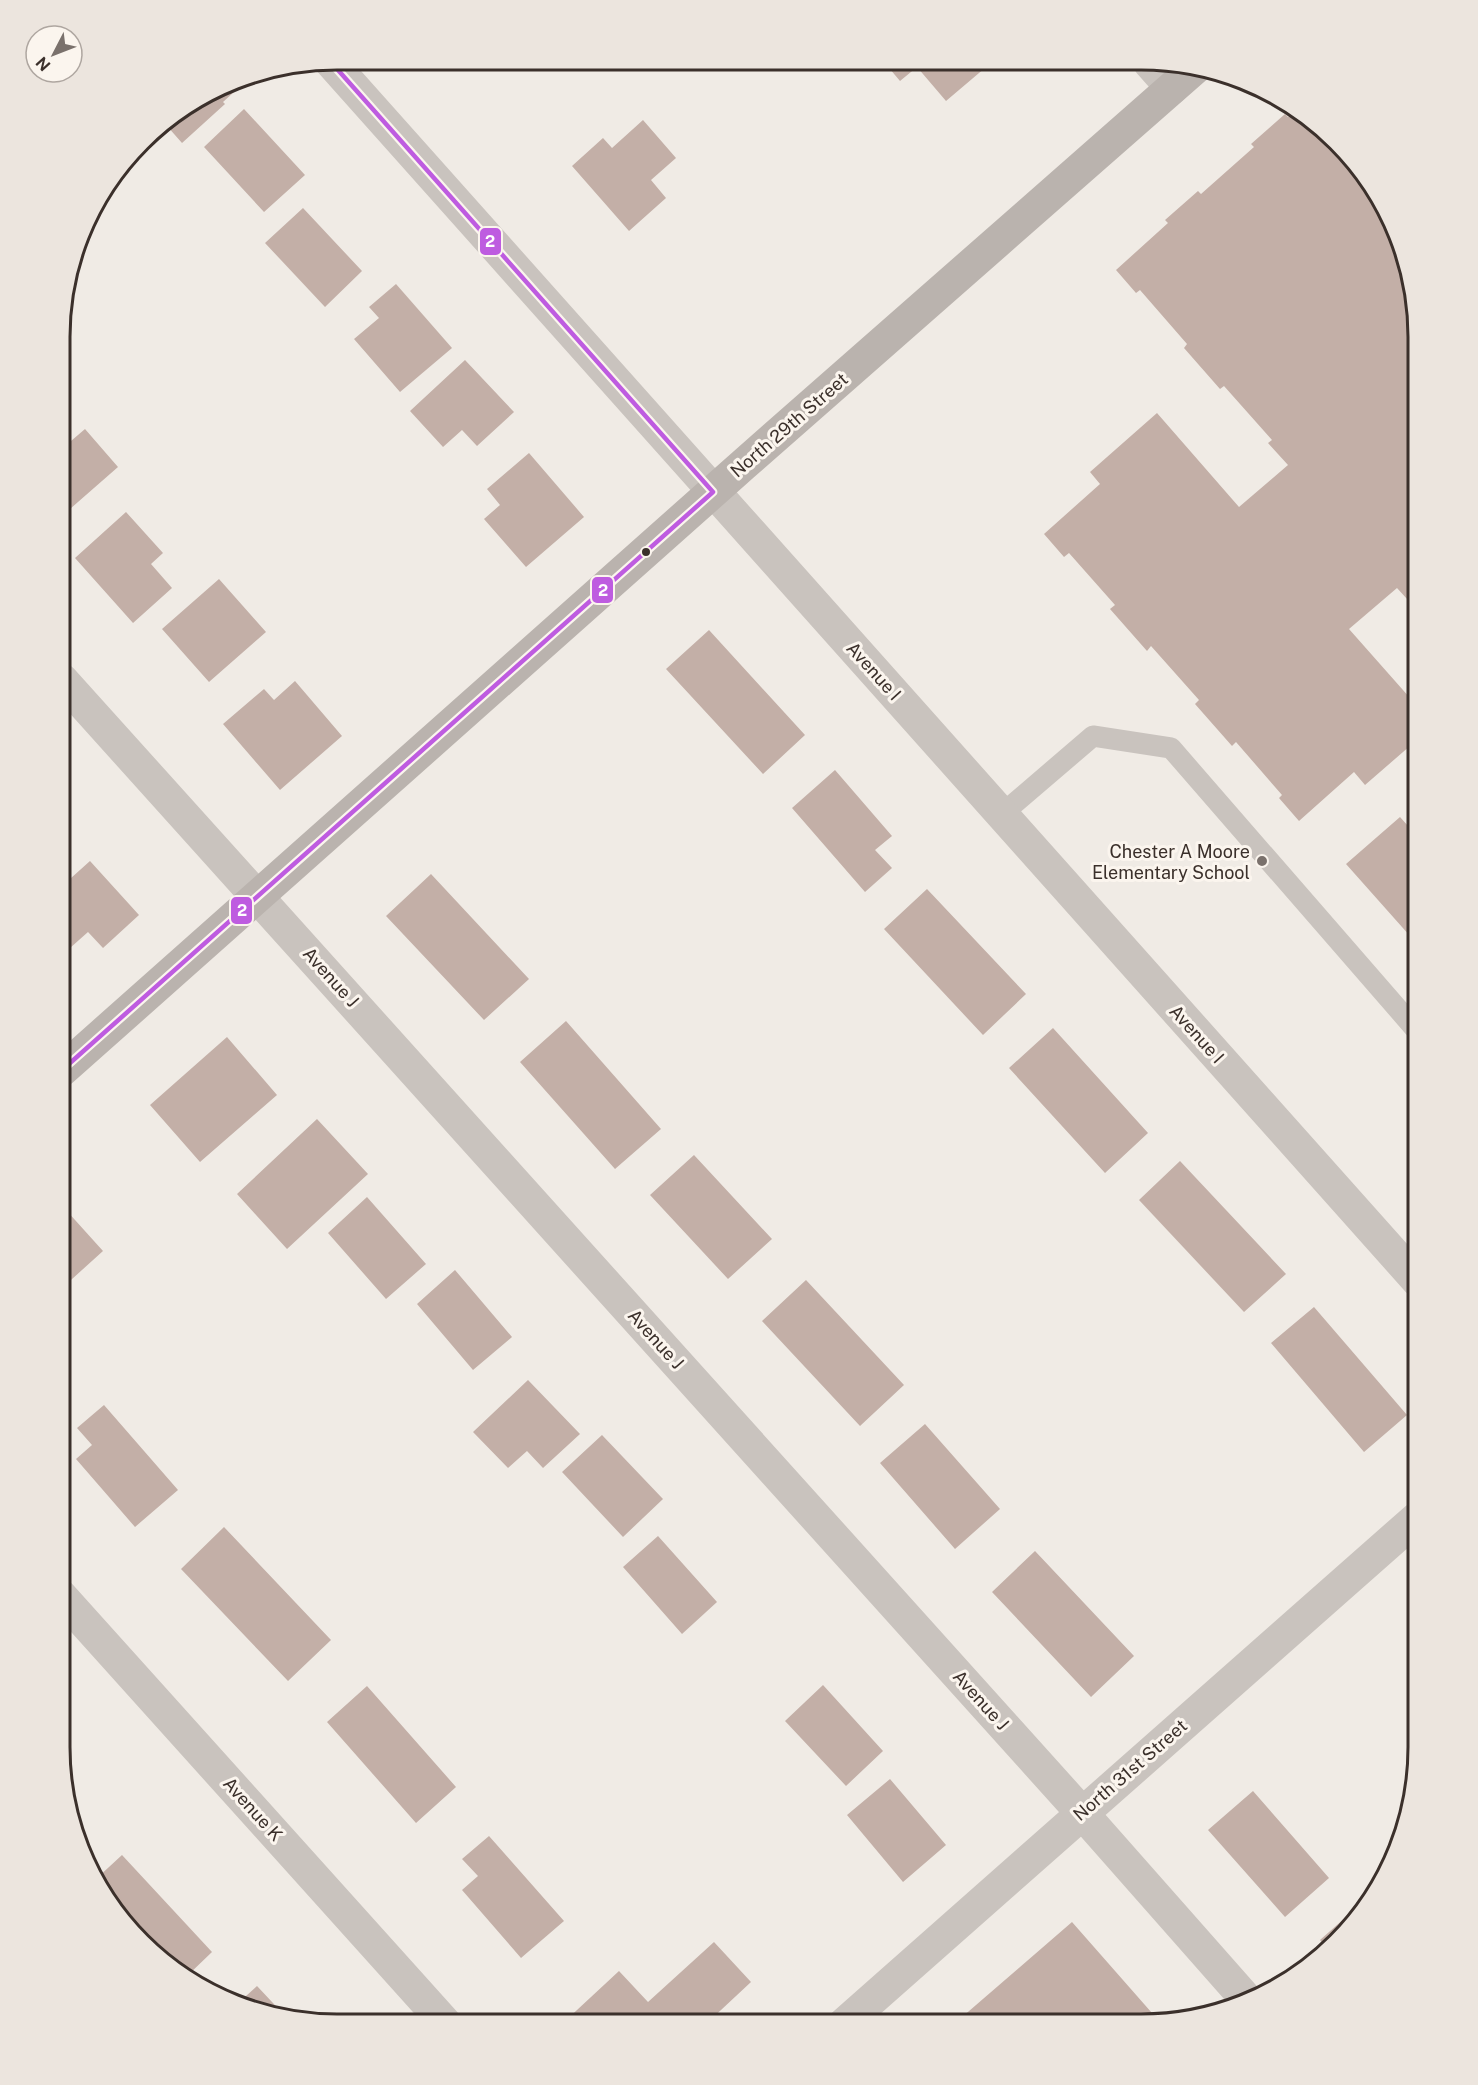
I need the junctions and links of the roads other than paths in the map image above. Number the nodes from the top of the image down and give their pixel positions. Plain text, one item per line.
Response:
1 (338, 70) edge
2 (1184, 78) edge
3 (713, 492) junction
4 (70, 689) edge
5 (1002, 814) junction
6 (258, 896) junction
7 (1408, 1021) edge
8 (70, 1063) edge
9 (1408, 1270) edge
10 (1408, 1527) edge
11 (70, 1606) edge
12 (1082, 1813) junction
13 (1242, 1994) edge
14 (437, 2014) edge
15 (855, 2014) edge

1 - 3 street, Avenue I
2 - 3 street, North 29th Street
3 - 5 street, Avenue I
3 - 6 street, North 29th Street
4 - 6 street, Avenue J
5 - 7 lane
5 - 9 street, Avenue I
6 - 8 street, North 29th Street
6 - 12 street, Avenue J
10 - 12 street, North 31st Street
11 - 14 street, Avenue K
12 - 13 street, Avenue J
12 - 15 street, North 31st Street

